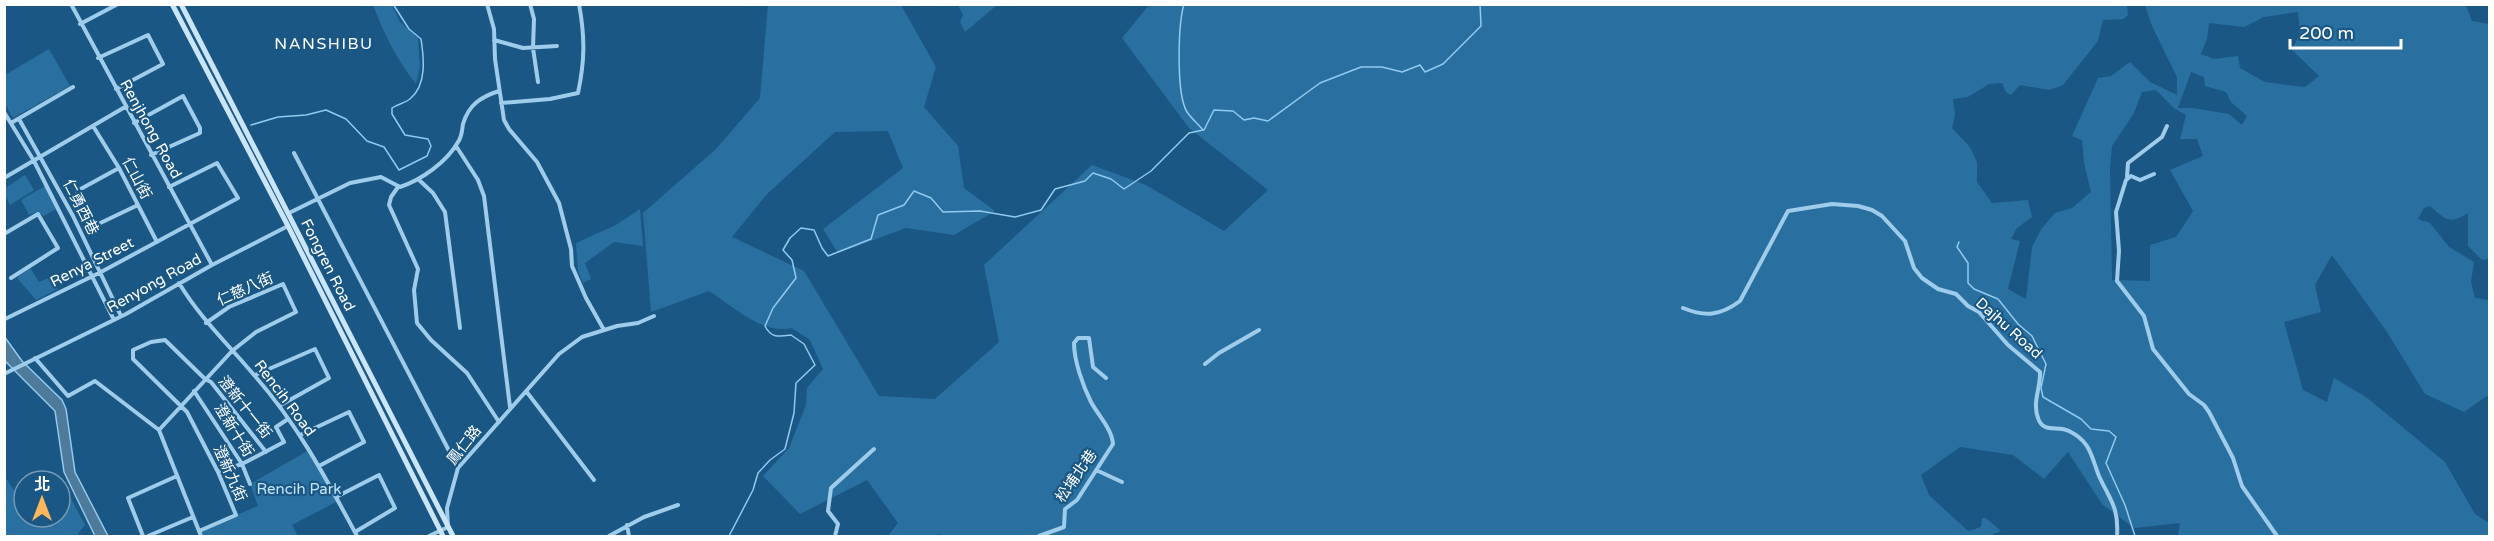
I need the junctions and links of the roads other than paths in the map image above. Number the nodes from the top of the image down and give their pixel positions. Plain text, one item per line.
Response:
1 (71, 4) edge
2 (118, 4) edge
3 (172, 4) edge
4 (181, 4) edge
5 (530, 4) edge
6 (579, 4) edge
7 (488, 5) edge
8 (80, 24) junction
9 (494, 40) junction
10 (557, 46) dead end
11 (533, 48) junction
12 (98, 57) junction
13 (538, 82) dead end
14 (73, 87) dead end
15 (116, 89) junction
16 (499, 91) junction
17 (501, 104) junction
18 (125, 107) junction
19 (4, 112) edge
20 (19, 118) junction
21 (11, 123) junction
22 (134, 123) junction
23 (93, 126) junction
24 (2168, 126) dead end
25 (456, 146) junction
26 (294, 153) dead end
27 (151, 155) junction
28 (42, 157) junction
29 (34, 161) junction
30 (119, 168) junction
31 (2153, 174) dead end
32 (2127, 177) junction
33 (4, 178) edge
34 (418, 179) junction
35 (170, 187) junction
36 (398, 187) junction
37 (318, 199) junction
38 (138, 205) junction
39 (289, 213) junction
40 (190, 224) junction
41 (291, 224) junction
42 (4, 234) edge
43 (157, 242) junction
44 (212, 265) junction
45 (101, 272) junction
46 (93, 276) junction
47 (11, 278) dead end
48 (179, 283) junction
49 (1683, 308) dead end
50 (121, 316) junction
51 (654, 316) dead end
52 (5, 319) edge
53 (114, 320) junction
54 (206, 322) junction
55 (460, 328) dead end
56 (604, 330) junction
57 (1259, 330) dead end
58 (141, 346) joint
59 (232, 351) junction
60 (35, 358) junction
61 (1205, 364) dead end
62 (4, 374) edge
63 (255, 375) junction
64 (1106, 378) dead end
65 (205, 379) junction
66 (194, 391) junction
67 (526, 391) junction
68 (183, 405) junction
69 (279, 406) junction
70 (511, 408) junction
71 (288, 419) junction
72 (499, 422) junction
73 (159, 430) junction
74 (300, 435) junction
75 (873, 449) dead end
76 (266, 452) junction
77 (242, 464) junction
78 (319, 466) junction
79 (458, 468) junction
80 (1096, 470) junction
81 (218, 472) junction
82 (177, 476) junction
83 (594, 480) dead end
84 (1122, 482) dead end
85 (250, 484) dead end
86 (336, 497) junction
87 (678, 505) dead end
88 (194, 517) junction
89 (627, 525) junction
90 (448, 527) junction
91 (199, 531) junction
92 (356, 534) edge
93 (442, 534) edge
94 (143, 537) edge
95 (148, 537) edge
96 (201, 537) edge
97 (429, 537) edge
98 (453, 537) edge
99 (609, 537) edge
100 (629, 537) edge
101 (835, 537) edge
102 (1039, 537) edge
103 (2116, 537) edge
104 (2277, 537) edge

1 - 8 street, Renjhong Road
2 - 8 street
3 - 41 main road, Fongren Road
4 - 39 main road, Fongren Road
5 - 11 street
6 - 17 street
7 - 9 street
8 - 12 street, Renjhong Road
9 - 11 street
9 - 16 street
10 - 11 street
11 - 13 street
12 - 15 street, Renjhong Road
12 - 15 street
14 - 20 street
15 - 18 street, Renjhong Road
16 - 17 street
16 - 25 street
17 - 56 street
18 - 22 street, Renjhong Road
18 - 23 street
19 - 21 street, 仁勇西巷
20 - 21 street
20 - 28 street, 仁勇西巷
21 - 29 street, 仁勇西巷
22 - 27 street, Renjhong Road
22 - 27 street
23 - 28 street
23 - 30 street, 仁山街
24 - 32 street
25 - 34 street
25 - 70 street
26 - 37 street
27 - 35 street, Renjhong Road
28 - 29 street
28 - 45 street, 仁勇西巷
29 - 33 street
29 - 46 street, 仁勇西巷
30 - 38 street, 仁山街
30 - 38 street
31 - 32 street
32 - 104 street
34 - 36 street
34 - 55 street
35 - 40 street, Renjhong Road
35 - 40 street, Renya Street
36 - 37 street
36 - 72 street
37 - 39 street
37 - 79 street
38 - 43 street, 仁山街
39 - 41 main road, Fongren Road
40 - 43 street, Renya Street
40 - 44 street, Renjhong Road
41 - 44 street, Renyong Road
41 - 90 main road, Fongren Road
41 - 93 main road, Fongren Road
42 - 47 street
43 - 45 street, Renya Street
44 - 48 street, Renyong Road
45 - 46 street, Renya Street
45 - 50 street, 仁勇西巷
46 - 52 street, Renya Street
46 - 53 street, 仁勇西巷
48 - 50 street, Renyong Road
48 - 54 street, Rencih Road
49 - 103 street, Dajhu Road
50 - 53 street, Renyong Road
51 - 56 street, 鳳仁路
53 - 60 street, Renyong Road
54 - 59 street, Rencih Road
54 - 59 street, 仁慈八街
56 - 67 street, 鳳仁路
57 - 61 street
58 - 65 street, 澄新十一街
58 - 68 street, 澄新九街
59 - 63 street, Rencih Road
59 - 65 street
60 - 62 street, Renyong Road
60 - 73 street
63 - 69 street, Rencih Road
63 - 69 street
64 - 80 street, 松埔北巷
65 - 66 street
65 - 76 street, 澄新十一街
66 - 68 street
66 - 77 street, 澄新十街
67 - 70 street, 鳳仁路
67 - 83 street
68 - 73 street
68 - 81 street, 澄新九街
69 - 71 street, Rencih Road
70 - 72 street, 鳳仁路
71 - 74 street, Rencih Road
71 - 76 street
72 - 79 street, 鳳仁路
73 - 82 street
74 - 78 street, Rencih Road
74 - 78 street
75 - 101 street
76 - 77 street
77 - 81 street
77 - 85 street, 澄新十街
78 - 86 street, Rencih Road
79 - 90 street, 鳳仁路
80 - 84 street
80 - 102 street, 松埔北巷
81 - 91 street, 澄新九街
82 - 88 street
82 - 94 street
86 - 92 street, Rencih Road
86 - 92 street
87 - 89 street
88 - 91 street
88 - 95 street
89 - 99 street
89 - 100 street
90 - 93 street
90 - 98 main road, Fongren Road
91 - 96 street
93 - 97 street

